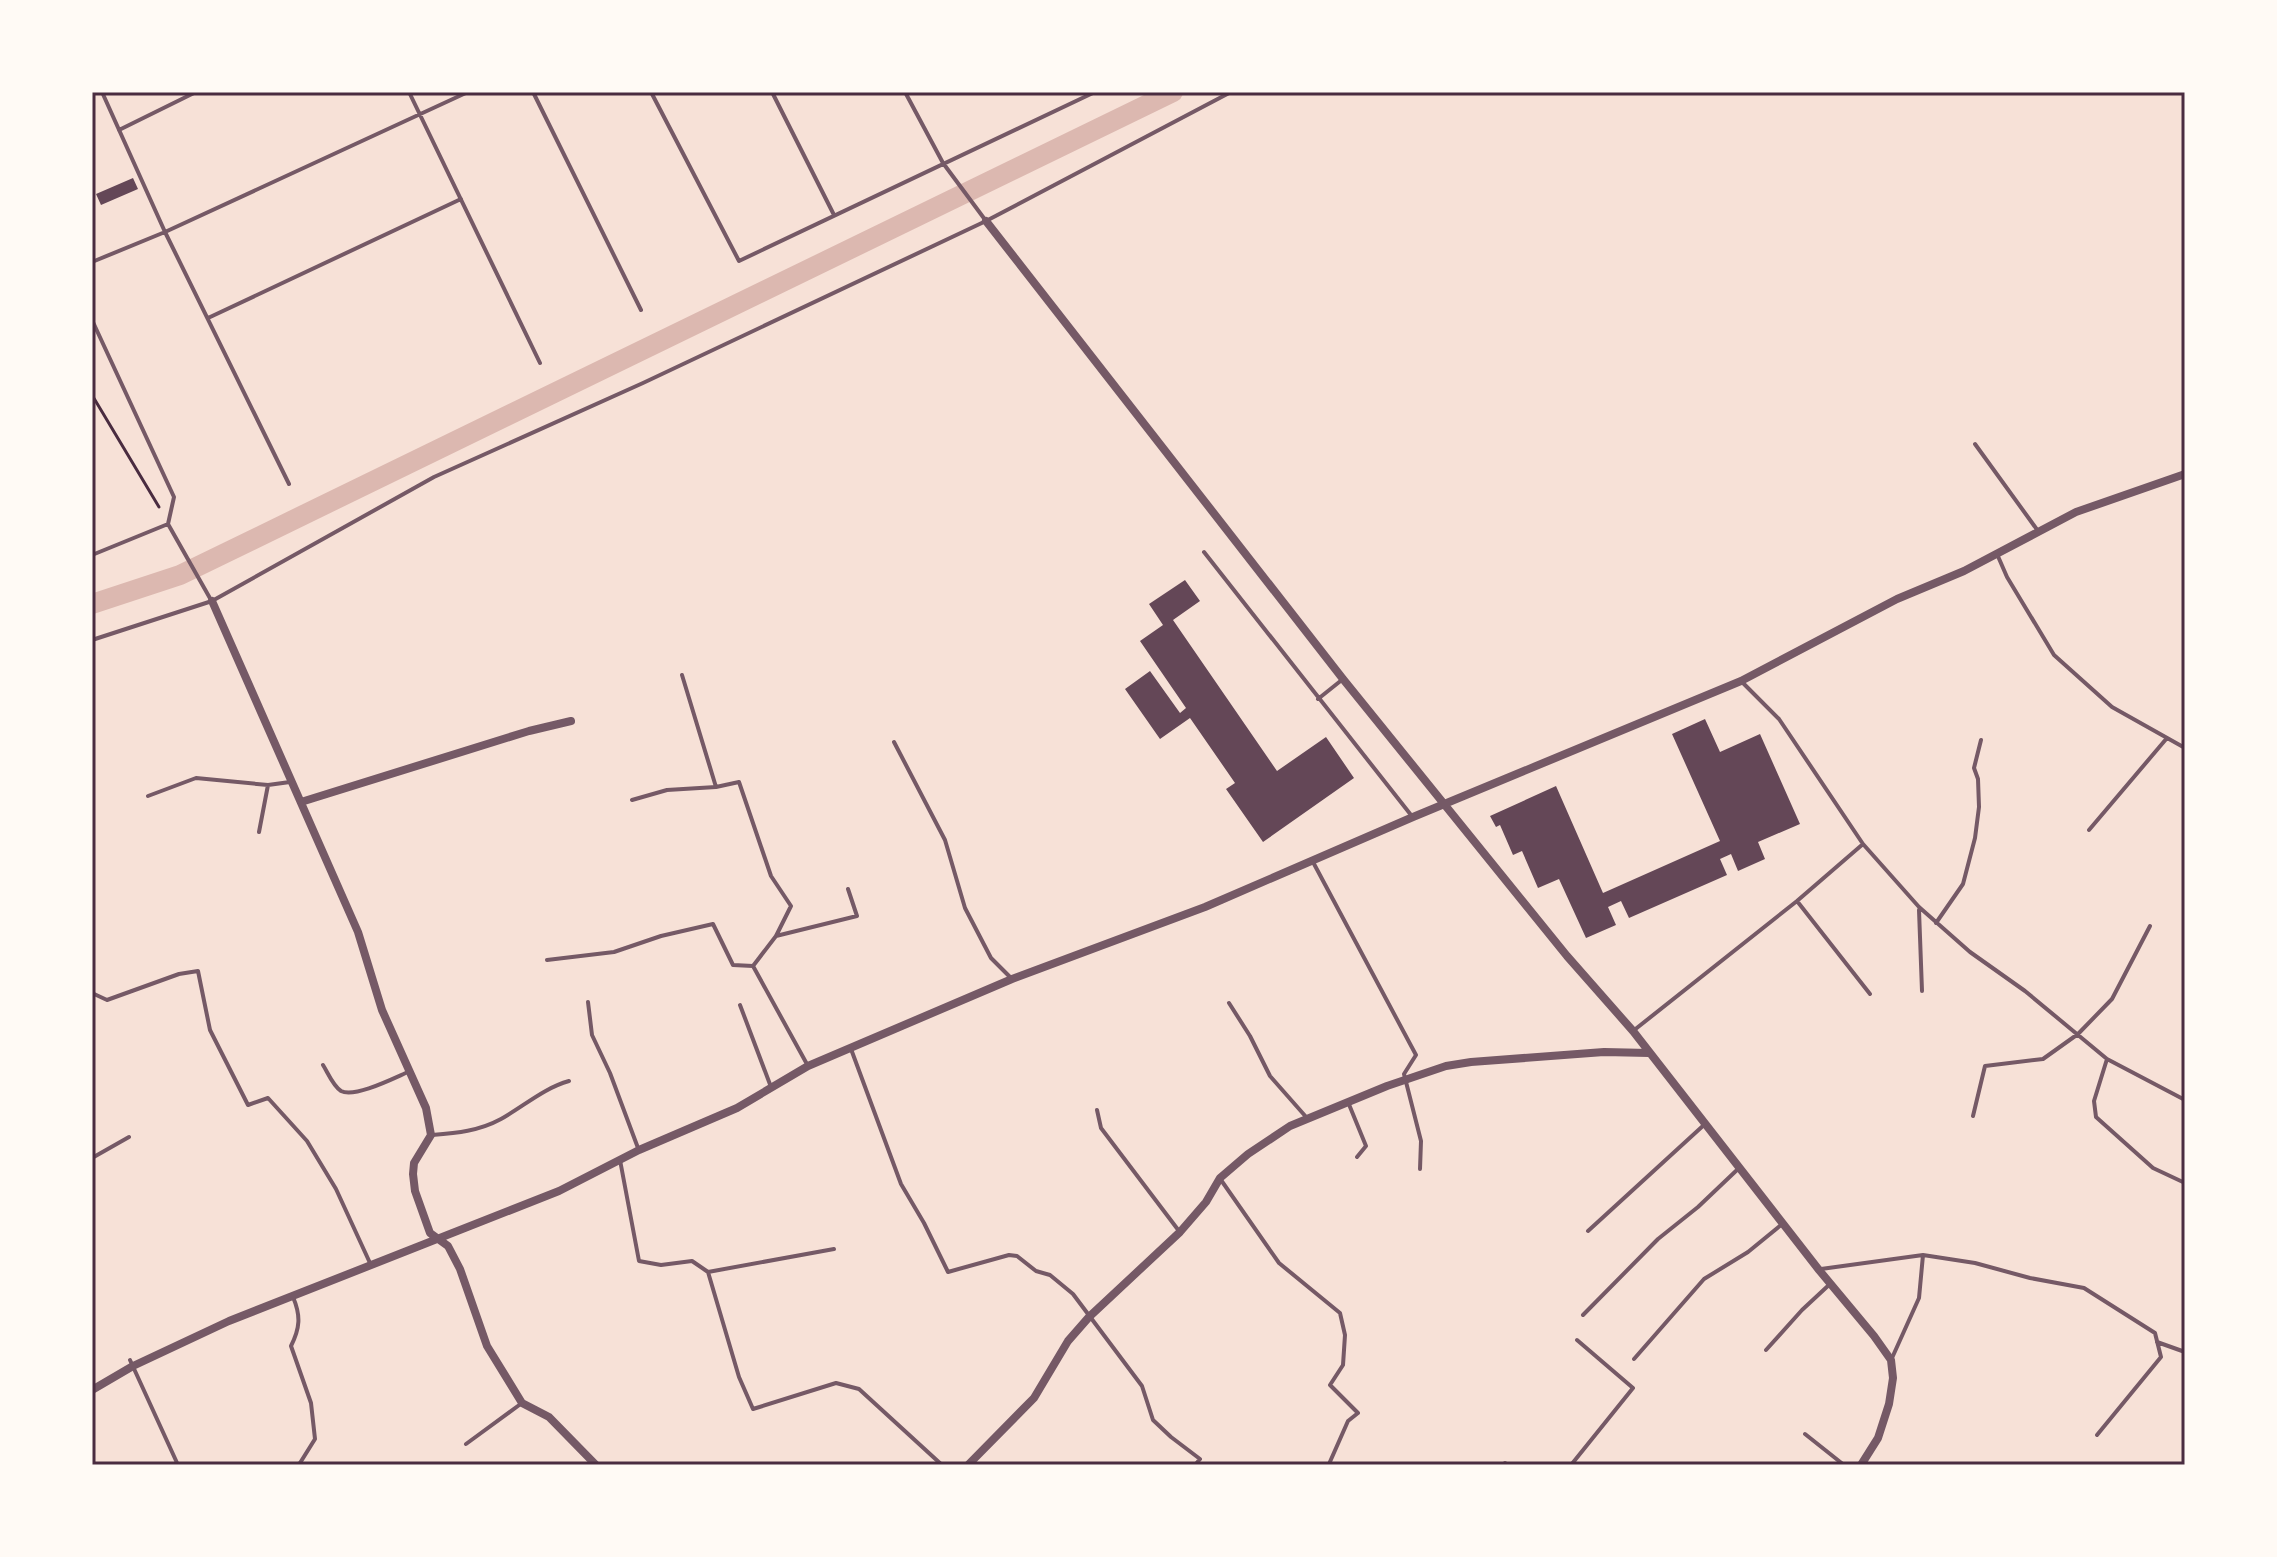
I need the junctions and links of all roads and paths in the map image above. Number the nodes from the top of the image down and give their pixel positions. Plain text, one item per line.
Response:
1 (102, 92) edge
2 (196, 92) edge
3 (409, 92) edge
4 (468, 92) edge
5 (533, 92) edge
6 (651, 92) edge
7 (772, 92) edge
8 (905, 92) edge
9 (1095, 92) edge
10 (1231, 92) edge
11 (420, 114) junction
12 (119, 130) junction
13 (943, 163) junction
14 (461, 199) junction
15 (834, 215) junction
16 (986, 221) junction
17 (165, 232) junction
18 (92, 262) edge
19 (641, 310) dead end
20 (208, 318) junction
21 (92, 320) edge
22 (540, 363) dead end
23 (92, 395) edge
24 (1975, 444) dead end
25 (2185, 474) edge
26 (289, 484) dead end
27 (168, 524) junction
28 (2039, 533) junction
29 (1204, 552) dead end
30 (1997, 554) junction
31 (92, 555) edge
32 (212, 601) junction
33 (92, 640) edge
34 (682, 675) dead end
35 (1343, 679) junction
36 (1741, 681) junction
37 (1318, 699) junction
38 (571, 721) dead end
39 (2167, 738) junction
40 (1981, 740) dead end
41 (894, 742) dead end
42 (2185, 748) edge
43 (293, 781) junction
44 (268, 785) junction
45 (716, 787) junction
46 (148, 796) dead end
47 (632, 800) dead end
48 (301, 802) junction
49 (1445, 806) junction
50 (1413, 817) junction
51 (2089, 830) dead end
52 (259, 832) dead end
53 (1863, 844) junction
54 (1312, 860) junction
55 (848, 889) dead end
56 (1797, 901) junction
57 (1919, 907) junction
58 (1936, 923) junction
59 (2150, 926) dead end
60 (776, 936) junction
61 (547, 960) dead end
62 (753, 966) junction
63 (1012, 979) junction
64 (1922, 991) dead end
65 (92, 993) edge
66 (1870, 994) dead end
67 (588, 1002) dead end
68 (1229, 1003) dead end
69 (740, 1005) dead end
70 (1633, 1031) junction
71 (2078, 1034) junction
72 (851, 1049) junction
73 (1649, 1053) junction
74 (2107, 1059) junction
75 (323, 1065) dead end
76 (808, 1066) junction
77 (410, 1071) junction
78 (1405, 1080) junction
79 (569, 1081) dead end
80 (771, 1087) junction
81 (2185, 1100) edge
82 (1347, 1101) junction
83 (1097, 1110) dead end
84 (1973, 1116) dead end
85 (1307, 1118) junction
86 (1705, 1124) junction
87 (431, 1135) junction
88 (129, 1137) dead end
89 (639, 1150) junction
90 (1357, 1157) dead end
91 (92, 1158) edge
92 (620, 1160) junction
93 (1740, 1167) junction
94 (1420, 1169) dead end
95 (1220, 1178) junction
96 (2185, 1183) edge
97 (1783, 1223) junction
98 (1588, 1231) dead end
99 (1180, 1232) junction
100 (436, 1238) junction
101 (834, 1249) dead end
102 (1923, 1255) junction
103 (371, 1265) junction
104 (1819, 1270) junction
105 (708, 1272) junction
106 (1832, 1283) junction
107 (293, 1297) junction
108 (1583, 1315) dead end
109 (1089, 1317) junction
110 (1577, 1340) dead end
111 (2157, 1342) junction
112 (1766, 1350) dead end
113 (2185, 1352) edge
114 (1634, 1359) dead end
115 (1891, 1360) junction
116 (132, 1363) junction
117 (92, 1390) edge
118 (522, 1403) junction
119 (1805, 1434) dead end
120 (2097, 1435) dead end
121 (466, 1444) dead end
122 (593, 1464) edge
123 (178, 1465) edge
124 (296, 1465) edge
125 (942, 1465) edge
126 (968, 1465) edge
127 (1195, 1465) edge
128 (1333, 1465) edge
129 (1571, 1465) edge
130 (1844, 1465) edge
131 (1861, 1465) edge

1 - 12 lane
2 - 12 lane
3 - 11 lane
4 - 11 lane
5 - 19 lane
6 - 15 lane
7 - 15 lane
8 - 13 lane
9 - 13 lane
10 - 16 lane
11 - 14 lane
11 - 17 lane
12 - 17 lane
13 - 15 lane
13 - 16 lane
14 - 20 lane
14 - 22 lane
16 - 32 lane
16 - 35 street
17 - 18 lane
17 - 20 lane
20 - 26 lane
21 - 27 lane
23 - 27 path
24 - 28 lane
25 - 28 street
27 - 31 lane
27 - 32 lane
28 - 30 street
29 - 37 lane
30 - 36 street
30 - 39 lane
32 - 33 lane
32 - 43 street
34 - 45 lane
35 - 37 lane
35 - 49 street
36 - 49 street
36 - 53 lane
37 - 50 lane
38 - 48 street
39 - 42 lane
39 - 51 lane
40 - 58 lane
41 - 63 lane
43 - 44 lane
43 - 48 street
44 - 46 lane
44 - 52 lane
45 - 47 lane
45 - 60 lane
48 - 77 street
49 - 50 street
49 - 70 street
50 - 54 street
53 - 56 lane
53 - 57 lane
54 - 63 street
54 - 78 lane
55 - 60 lane
56 - 66 lane
56 - 70 lane
57 - 58 lane
57 - 64 lane
58 - 71 lane
59 - 71 lane
60 - 62 lane
61 - 62 lane
62 - 76 lane
63 - 72 street
65 - 103 lane
67 - 89 lane
68 - 85 lane
69 - 80 lane
70 - 73 street
71 - 74 lane
71 - 84 lane
72 - 76 street
72 - 109 lane
73 - 78 street
73 - 86 street
74 - 81 lane
74 - 96 lane
75 - 77 lane
76 - 80 street
77 - 87 street
78 - 82 street
78 - 94 lane
79 - 87 lane
80 - 89 street
82 - 85 street
82 - 90 lane
83 - 99 lane
85 - 95 street
86 - 93 street
86 - 98 lane
87 - 100 street
88 - 91 lane
89 - 92 street
92 - 100 street
92 - 105 lane
93 - 97 street
93 - 108 lane
95 - 99 street
95 - 128 lane
97 - 104 street
97 - 114 lane
99 - 109 street
100 - 103 street
100 - 118 street
101 - 105 lane
102 - 104 lane
102 - 111 lane
102 - 115 lane
103 - 107 street
104 - 106 street
105 - 125 lane
106 - 112 lane
106 - 115 street
107 - 116 street
107 - 124 lane
109 - 126 street
109 - 127 lane
110 - 129 lane
111 - 113 lane
111 - 120 lane
115 - 131 street
116 - 117 street
116 - 123 lane
118 - 121 lane
118 - 122 street
119 - 130 lane

